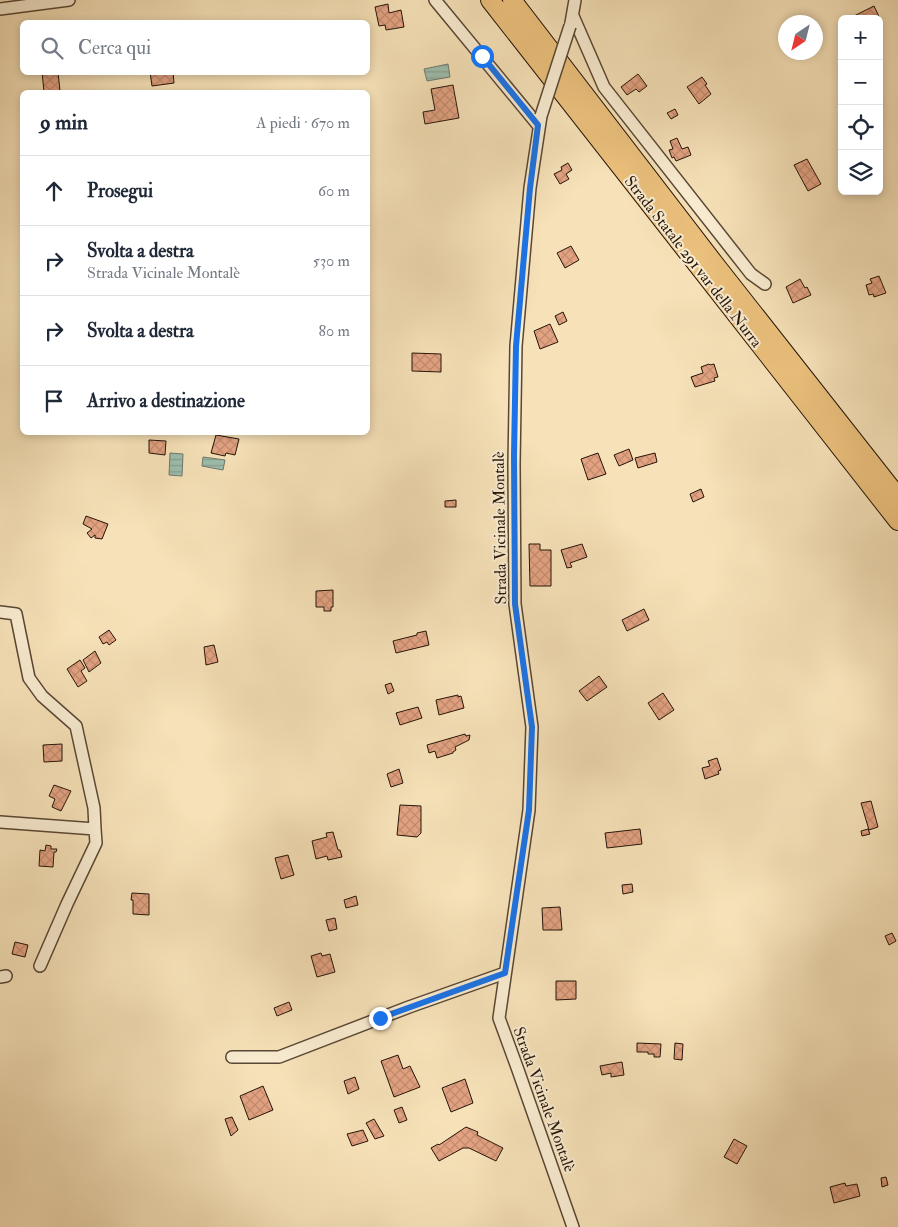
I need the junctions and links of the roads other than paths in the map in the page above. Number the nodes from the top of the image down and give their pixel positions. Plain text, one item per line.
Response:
1 (69, 0) edge
2 (435, 0) edge
3 (490, 0) edge
4 (512, 0) edge
5 (575, 0) edge
6 (0, 9) edge
7 (572, 21) junction
8 (539, 121) junction
9 (765, 284) dead end
10 (898, 497) edge
11 (898, 521) edge
12 (0, 612) edge
13 (0, 822) edge
14 (95, 829) junction
15 (40, 966) dead end
16 (505, 973) junction
17 (232, 1057) dead end
18 (573, 1227) edge

1 - 6 street
2 - 8 street
3 - 11 highway, Strada Statale 291 var della Nurra
4 - 10 highway, Strada Statale 291 var della Nurra
5 - 7 street, Strada Vicinale Montalè
7 - 8 street, Strada Vicinale Montalè, bridge
7 - 9 street
8 - 16 street, Strada Vicinale Montalè
12 - 14 street
13 - 14 street
14 - 15 street
16 - 17 street
16 - 18 street, Strada Vicinale Montalè

